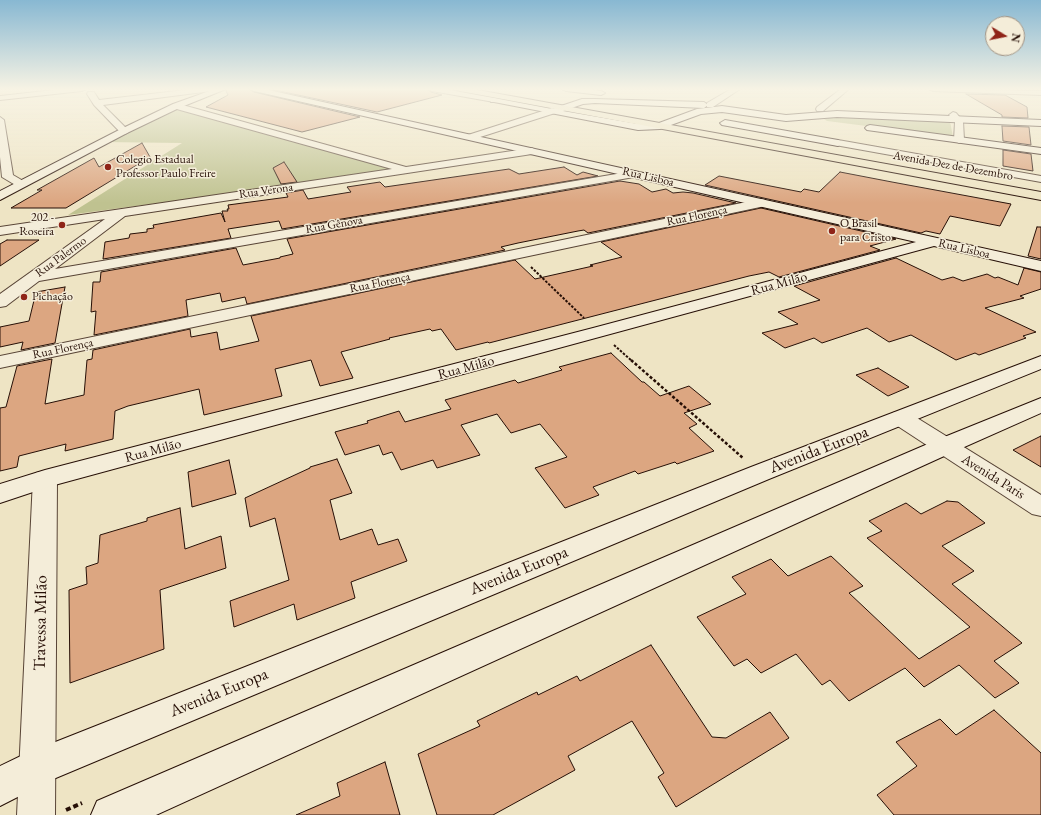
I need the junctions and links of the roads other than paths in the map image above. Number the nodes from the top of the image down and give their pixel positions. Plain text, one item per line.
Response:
1 (0, 127) edge
2 (120, 127) edge
3 (132, 127) edge
4 (252, 127) edge
5 (426, 127) edge
6 (502, 127) edge
7 (666, 127) edge
8 (722, 127) edge
9 (747, 127) edge
10 (860, 127) dead end
11 (958, 127) edge
12 (124, 131) junction
13 (471, 137) junction
14 (960, 140) junction
15 (838, 143) junction
16 (1041, 150) edge
17 (532, 151) junction
18 (861, 156) junction
19 (408, 170) junction
20 (43, 172) junction
21 (634, 174) junction
22 (4, 178) edge
23 (1041, 179) edge
24 (21, 184) junction
25 (1041, 187) edge
26 (0, 196) edge
27 (1041, 196) edge
28 (761, 203) junction
29 (123, 212) junction
30 (0, 231) edge
31 (933, 242) junction
32 (1041, 266) edge
33 (33, 277) junction
34 (0, 302) edge
35 (0, 362) edge
36 (1041, 362) edge
37 (1041, 406) edge
38 (901, 418) junction
39 (945, 446) junction
40 (45, 479) junction
41 (0, 494) edge
42 (1041, 507) edge
43 (38, 767) junction
44 (0, 787) edge
45 (36, 815) edge
46 (111, 815) edge

1 - 22 street
2 - 12 street
3 - 12 main road
4 - 19 street
5 - 13 main road, Rua Lisboa
6 - 13 street
7 - 27 highway, Avenida Dez de Dezembro
8 - 18 highway, Avenida Dez de Dezembro
9 - 15 main road
10 - 14 main road
11 - 14 street
12 - 20 main road
13 - 17 main road, Rua Lisboa
14 - 16 main road
15 - 18 highway
15 - 23 street
17 - 19 street, Rua Verona
17 - 21 main road, Rua Lisboa
18 - 25 highway, Avenida Dez de Dezembro
19 - 29 street, Rua Verona
20 - 22 street
20 - 24 main road
21 - 28 main road, Rua Lisboa
21 - 33 street, Rua Gênova
22 - 24 street
24 - 26 main road
28 - 31 main road, Rua Lisboa
28 - 35 street, Rua Florença
29 - 30 street, Rua Verona
29 - 33 street, Rua Palermo
31 - 32 main road, Rua Lisboa
31 - 40 main road, Rua Milão
33 - 34 street, Rua Palermo
36 - 38 main road, Avenida Europa
37 - 39 main road
38 - 39 street, Avenida Paris
38 - 43 main road, Avenida Europa
39 - 42 street, Avenida Paris
39 - 46 main road
40 - 41 main road, Rua Milão
40 - 43 street, Travessa Milão
43 - 44 main road, Avenida Europa
43 - 45 street, Travessa Milão

